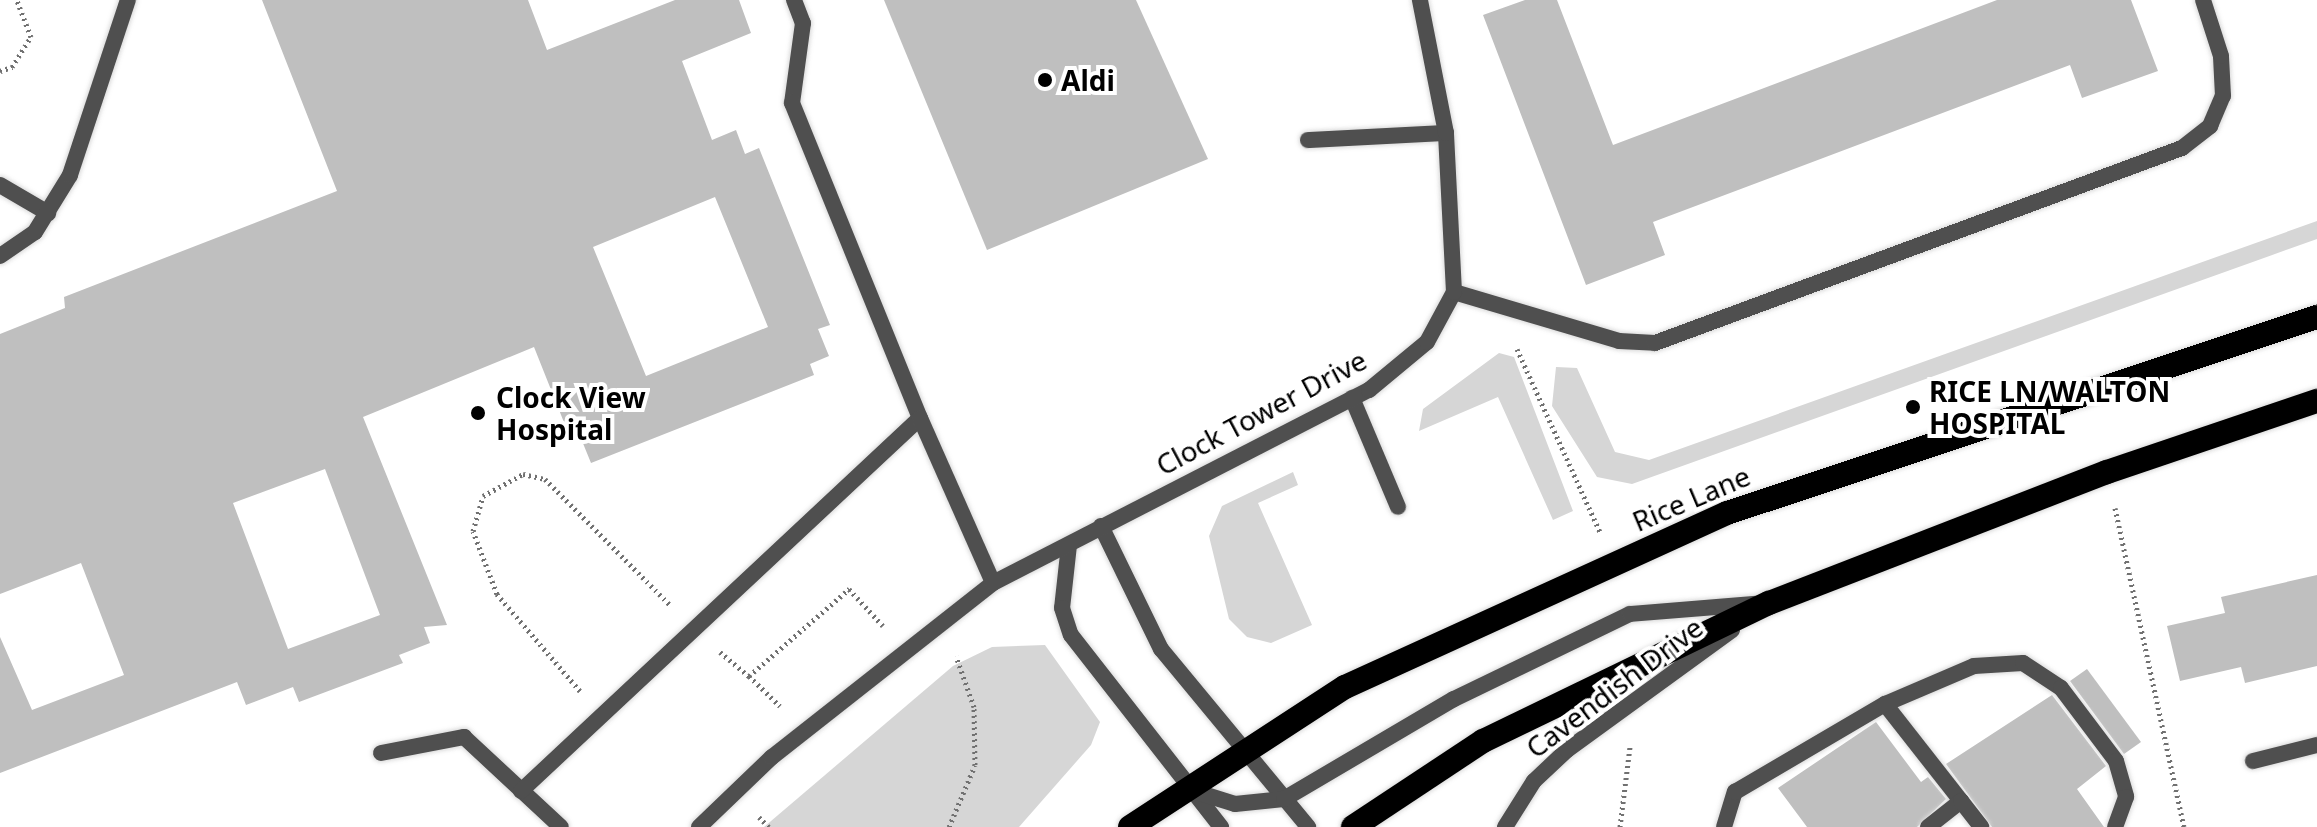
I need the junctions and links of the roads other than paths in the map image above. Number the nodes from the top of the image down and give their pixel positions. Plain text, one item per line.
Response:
1 (128, 0) edge
2 (794, 0) edge
3 (1420, 0) edge
4 (2203, 0) edge
5 (1446, 133) junction
6 (1308, 140) dead end
7 (0, 185) edge
8 (48, 213) junction
9 (0, 256) edge
10 (1454, 292) junction
11 (2317, 317) edge
12 (1352, 398) junction
13 (2317, 401) edge
14 (920, 418) junction
15 (1398, 507) dead end
16 (1101, 526) junction
17 (1069, 545) junction
18 (993, 583) junction
19 (1769, 603) junction
20 (1885, 704) junction
21 (2317, 745) edge
22 (1242, 751) junction
23 (381, 753) dead end
24 (2253, 761) dead end
25 (1187, 789) junction
26 (521, 791) junction
27 (1284, 799) junction
28 (1961, 801) junction
29 (561, 827) edge
30 (699, 827) edge
31 (1130, 827) edge
32 (1221, 827) edge
33 (1308, 827) edge
34 (1353, 827) edge
35 (1505, 827) edge
36 (1724, 827) edge
37 (1928, 827) edge
38 (1981, 827) edge
39 (2115, 827) edge

1 - 8 street
2 - 14 street
3 - 5 street
4 - 10 street
5 - 6 street
5 - 10 street
7 - 8 street
8 - 9 street
10 - 12 street, Clock Tower Drive
11 - 22 highway, Rice Lane
12 - 15 street
12 - 16 street, Clock Tower Drive
13 - 19 highway
14 - 18 street
14 - 26 street
16 - 17 street, Clock Tower Drive
16 - 22 street
17 - 18 street, Clock Tower Drive
17 - 25 street
18 - 30 street, Clock Tower Drive
19 - 27 street
19 - 34 highway
19 - 35 street, Cavendish Drive
20 - 28 street
20 - 36 street
20 - 39 street
21 - 24 street
22 - 25 highway, Rice Lane
22 - 27 street
23 - 26 street
25 - 27 street
25 - 31 highway, Rice Lane
25 - 32 street
26 - 29 street
27 - 33 street
28 - 37 street
28 - 38 street

